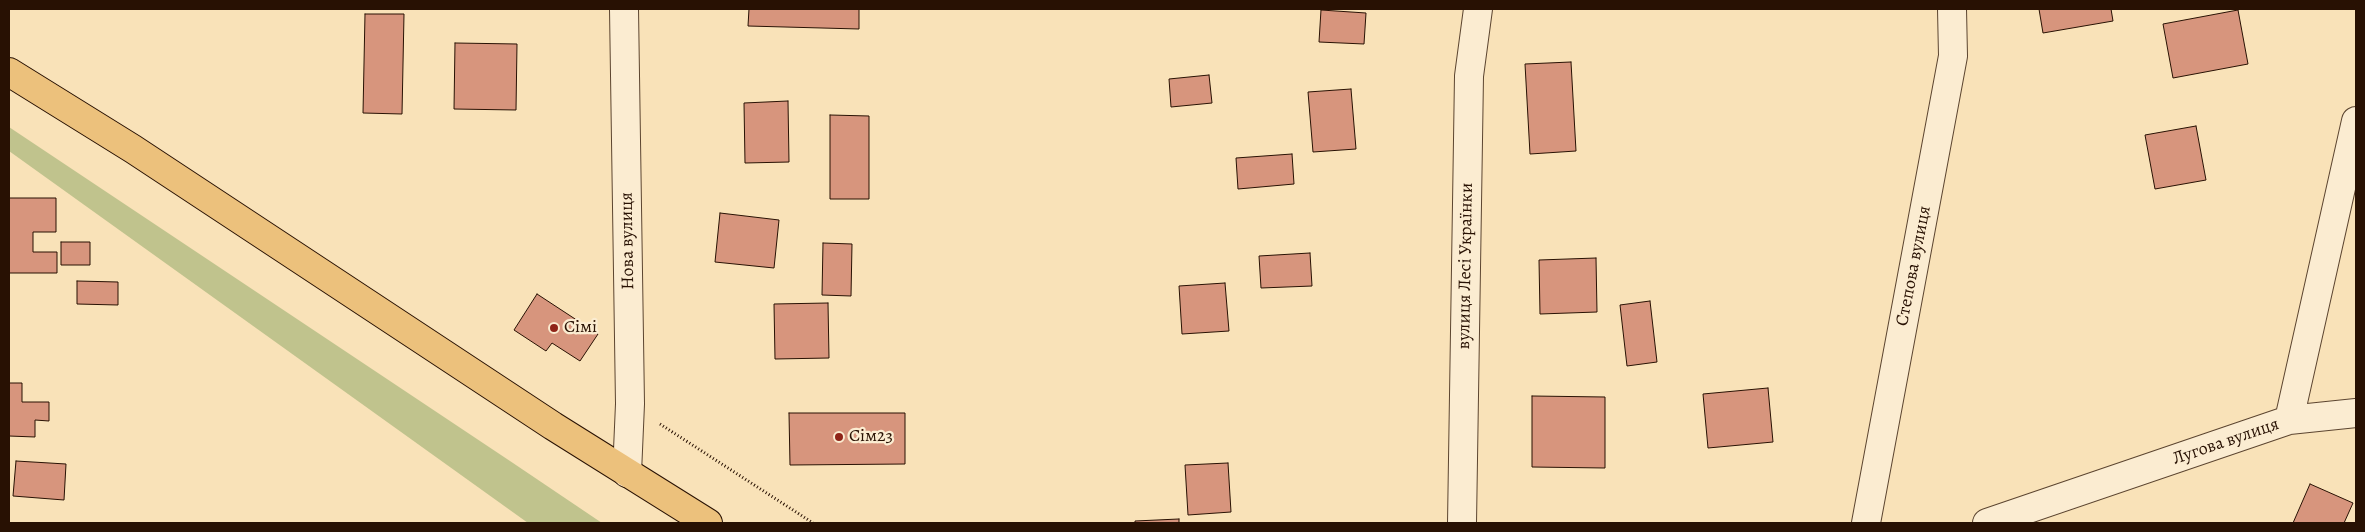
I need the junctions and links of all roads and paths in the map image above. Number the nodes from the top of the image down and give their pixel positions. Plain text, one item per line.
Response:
1 (624, 9) edge
2 (1478, 9) edge
3 (1952, 9) edge
4 (9, 72) edge
5 (2356, 121) edge
6 (630, 404) junction
7 (2356, 413) edge
8 (2290, 420) junction
9 (627, 472) junction
10 (708, 523) edge
11 (813, 523) edge
12 (1462, 523) edge
13 (1866, 523) edge
14 (1987, 523) edge

1 - 6 street, Нова вулиця
2 - 12 street, вулиця Лесі Українки
3 - 13 street, Степова вулиця
4 - 9 main road
5 - 8 street, Лугова вулиця
6 - 9 street, Нова вулиця
6 - 11 path
7 - 8 street
8 - 14 street, Лугова вулиця
9 - 10 main road

